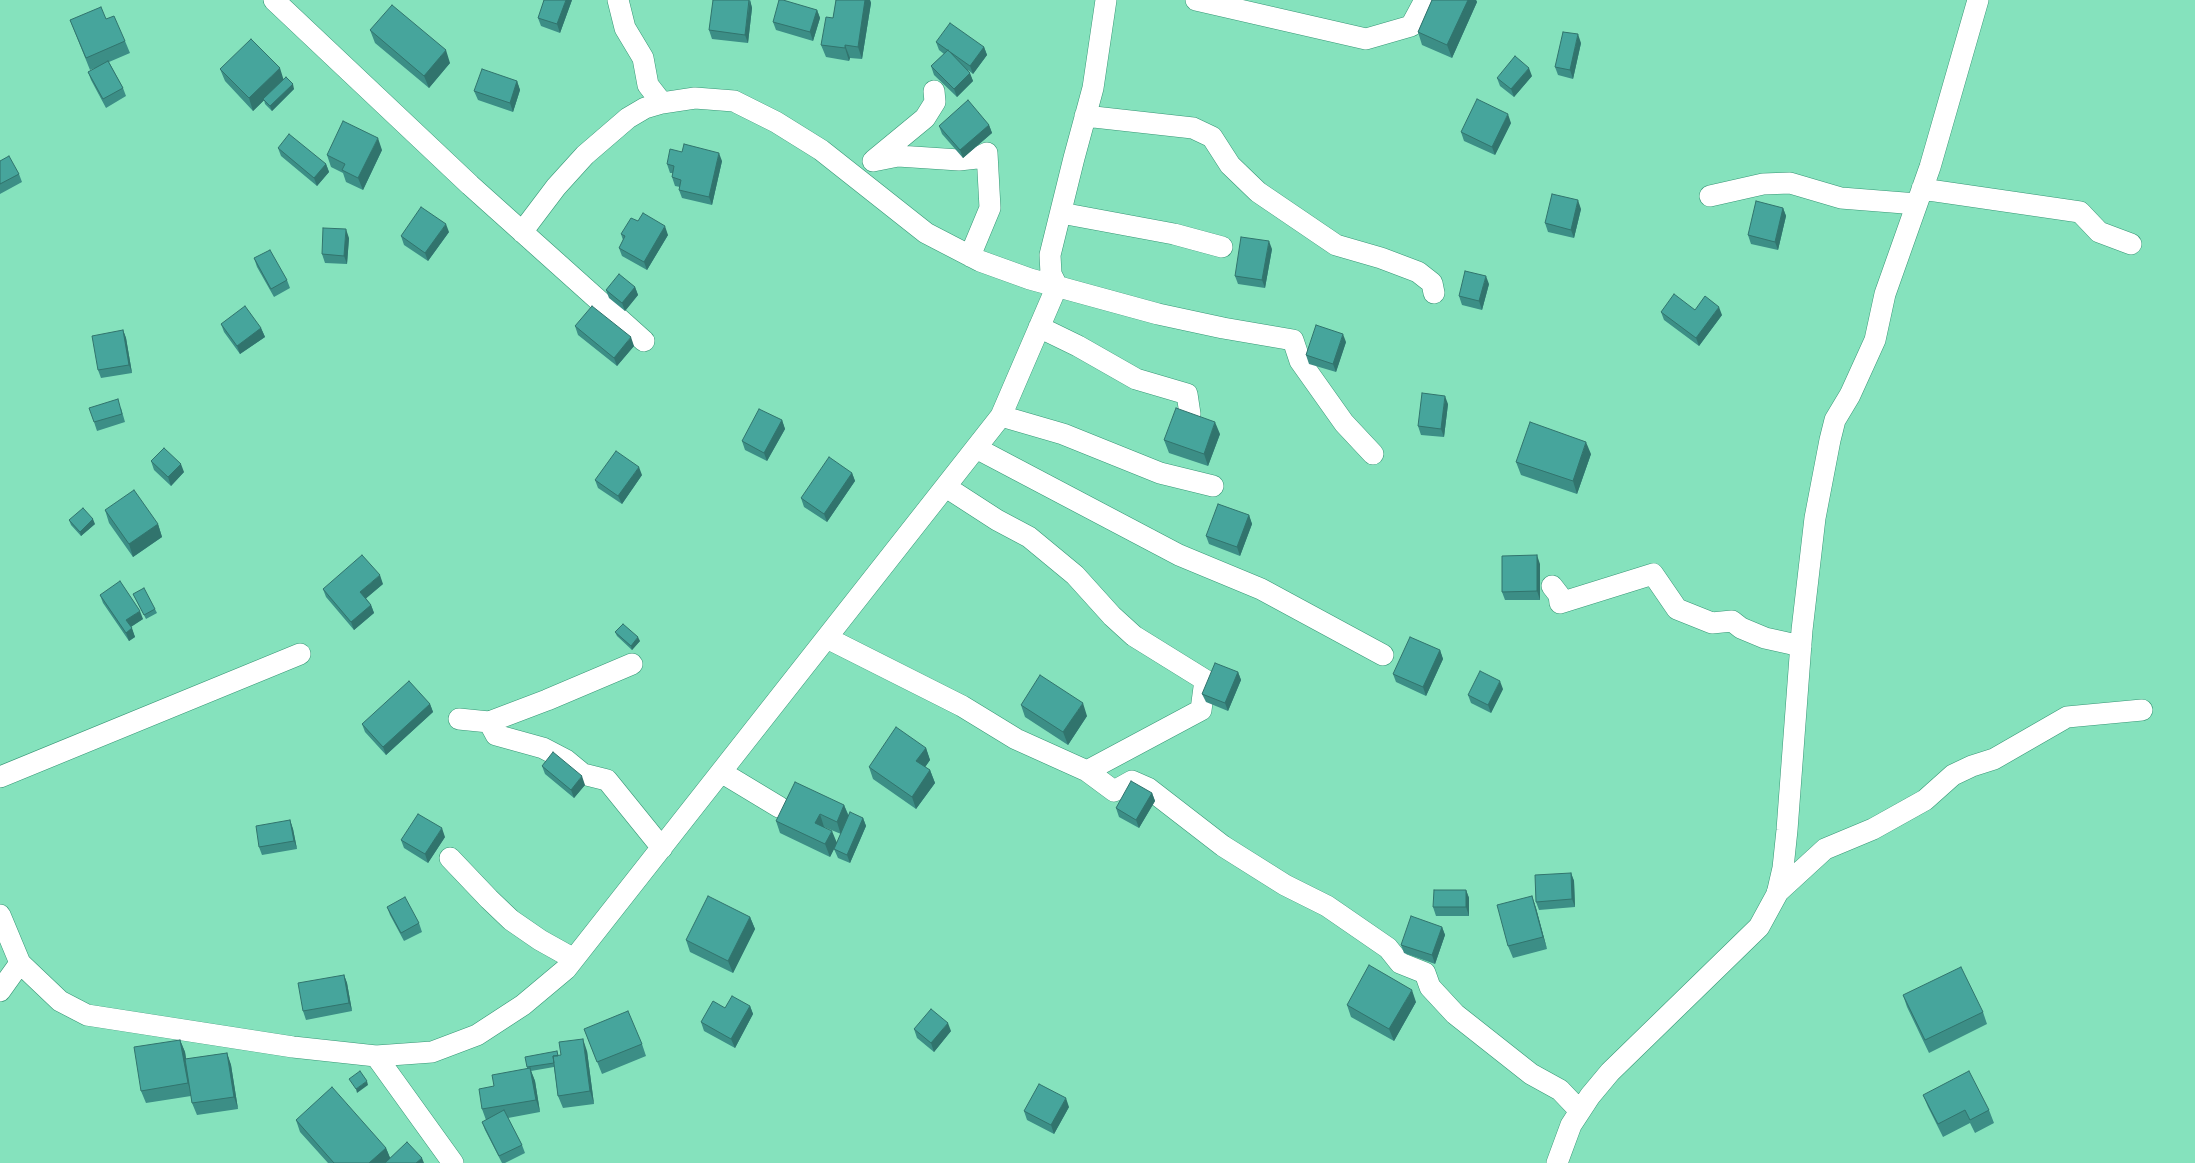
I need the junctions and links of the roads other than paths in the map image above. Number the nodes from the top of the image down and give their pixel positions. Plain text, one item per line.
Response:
1 (274, 0) edge
2 (618, 0) edge
3 (1106, 0) edge
4 (1196, 0) edge
5 (1424, 0) edge
6 (1978, 0) edge
7 (934, 91) dead end
8 (662, 103) junction
9 (1085, 116) junction
10 (873, 162) junction
11 (866, 184) junction
12 (1710, 196) dead end
13 (1920, 196) junction
14 (1061, 213) junction
15 (522, 232) junction
16 (2131, 244) dead end
17 (1222, 247) dead end
18 (970, 256) junction
19 (1057, 286) junction
20 (1434, 292) dead end
21 (1039, 327) junction
22 (644, 341) dead end
23 (1190, 414) edge
24 (1001, 416) junction
25 (976, 448) junction
26 (1373, 454) dead end
27 (1213, 486) dead end
28 (946, 487) junction
29 (1552, 586) dead end
30 (827, 638) junction
31 (1801, 646) junction
32 (300, 654) dead end
33 (1383, 655) dead end
34 (632, 664) dead end
35 (2142, 710) dead end
36 (459, 719) dead end
37 (489, 722) junction
38 (1087, 771) junction
39 (721, 772) junction
40 (0, 777) edge
41 (779, 807) dead end
42 (662, 848) junction
43 (450, 858) dead end
44 (1777, 894) junction
45 (0, 915) edge
46 (574, 959) junction
47 (20, 963) junction
48 (0, 991) edge
49 (376, 1056) junction
50 (1580, 1111) junction
51 (453, 1163) edge
52 (1557, 1163) edge

1 - 15 street
2 - 8 street
3 - 9 street
4 - 5 street
6 - 13 street
7 - 10 street
8 - 11 street
8 - 15 street
9 - 14 street
9 - 20 street
10 - 11 street
10 - 18 street
11 - 18 street
12 - 13 street
13 - 16 street
13 - 31 street
14 - 17 street
14 - 19 street
15 - 22 street
18 - 19 street
19 - 21 street
19 - 26 street
21 - 23 street
21 - 24 street
24 - 25 street
24 - 27 street
25 - 28 street
25 - 33 street
28 - 30 street
28 - 38 street
29 - 31 street
30 - 38 street
30 - 39 street
31 - 44 street
32 - 40 street
34 - 37 street
35 - 44 street
36 - 37 street
37 - 42 street
38 - 50 street
39 - 41 street
39 - 42 street
42 - 46 street
43 - 46 street
44 - 50 street
45 - 47 street
46 - 49 street
47 - 48 street
47 - 49 street
49 - 51 street
50 - 52 street

